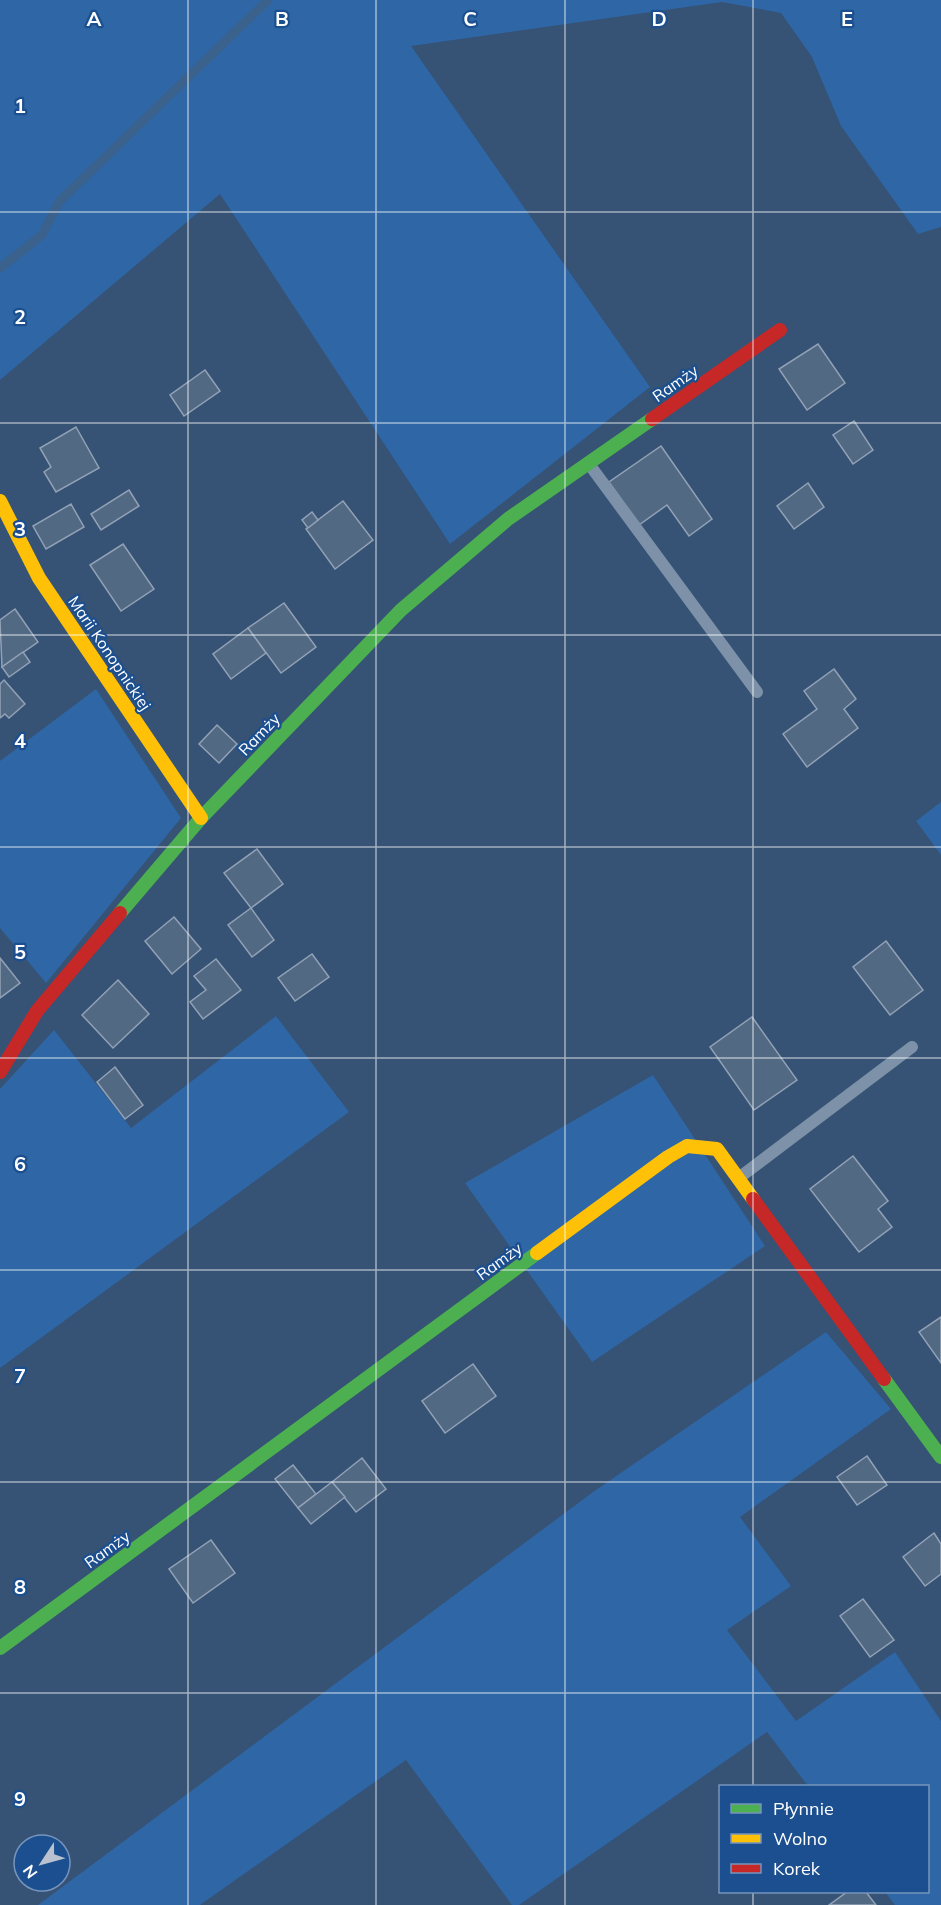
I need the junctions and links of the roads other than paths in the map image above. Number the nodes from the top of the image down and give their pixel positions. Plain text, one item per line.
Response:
1 (780, 330) dead end
2 (588, 463) junction
3 (0, 501) edge
4 (758, 692) dead end
5 (201, 818) junction
6 (912, 1047) dead end
7 (0, 1072) edge
8 (739, 1178) junction
9 (941, 1457) edge
10 (0, 1648) edge

1 - 2 street, Ramży
2 - 4 lane
2 - 5 street, Ramży
3 - 5 street, Marii Konopnickiej
5 - 7 street, Ramży
6 - 8 lane
8 - 9 street, Ramży
8 - 10 street, Ramży

